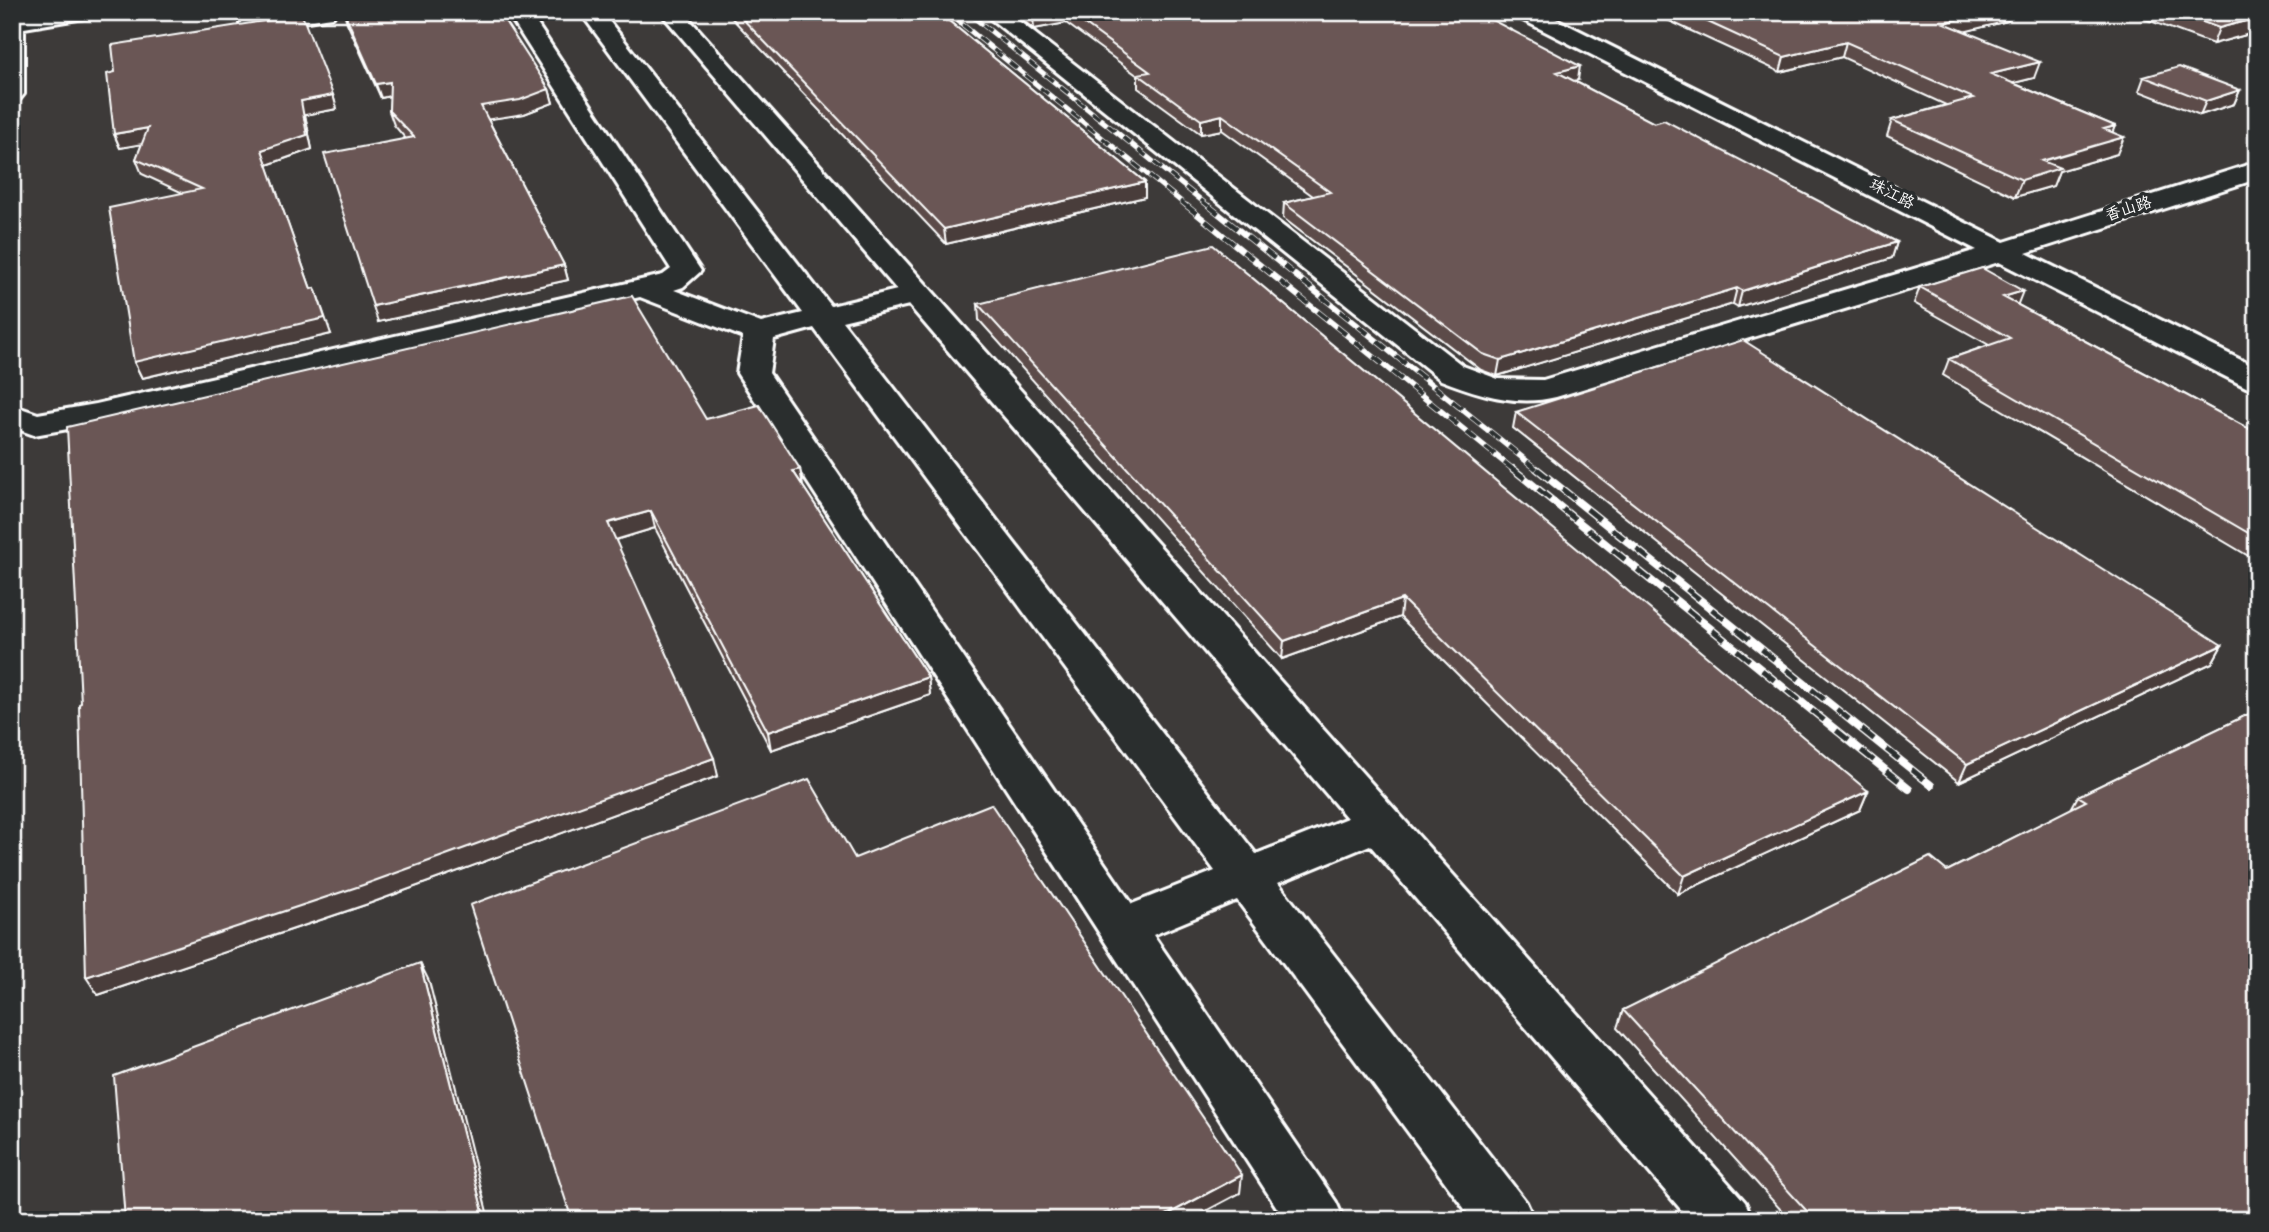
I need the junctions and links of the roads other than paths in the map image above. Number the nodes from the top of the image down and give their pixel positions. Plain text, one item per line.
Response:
1 (20, 12) edge
2 (84, 12) edge
3 (325, 12) edge
4 (518, 12) edge
5 (591, 12) edge
6 (671, 12) edge
7 (993, 12) edge
8 (1525, 12) edge
9 (13, 13) edge
10 (320, 13) edge
11 (13, 23) edge
12 (224, 28) edge
13 (12, 94) edge
14 (2257, 170) edge
15 (2001, 252) junction
16 (643, 288) junction
17 (916, 293) junction
18 (822, 318) junction
19 (759, 333) junction
20 (2257, 380) edge
21 (12, 415) edge
22 (1379, 823) junction
23 (1246, 877) junction
24 (1122, 928) junction
25 (1316, 1220) edge
26 (1506, 1220) edge
27 (1725, 1220) edge

1 - 9 street
2 - 11 street
3 - 10 street
4 - 16 street
5 - 18 street
6 - 17 street
7 - 15 street, 香山路
8 - 15 street, 珠江路
9 - 11 street
10 - 12 street
11 - 13 street
14 - 15 street, 香山路
15 - 20 street, 珠江路
16 - 19 street
16 - 21 street
17 - 18 street
17 - 22 street
18 - 19 street
18 - 23 street
19 - 24 street
22 - 23 street
22 - 27 street
23 - 24 street
23 - 26 street
24 - 25 street

